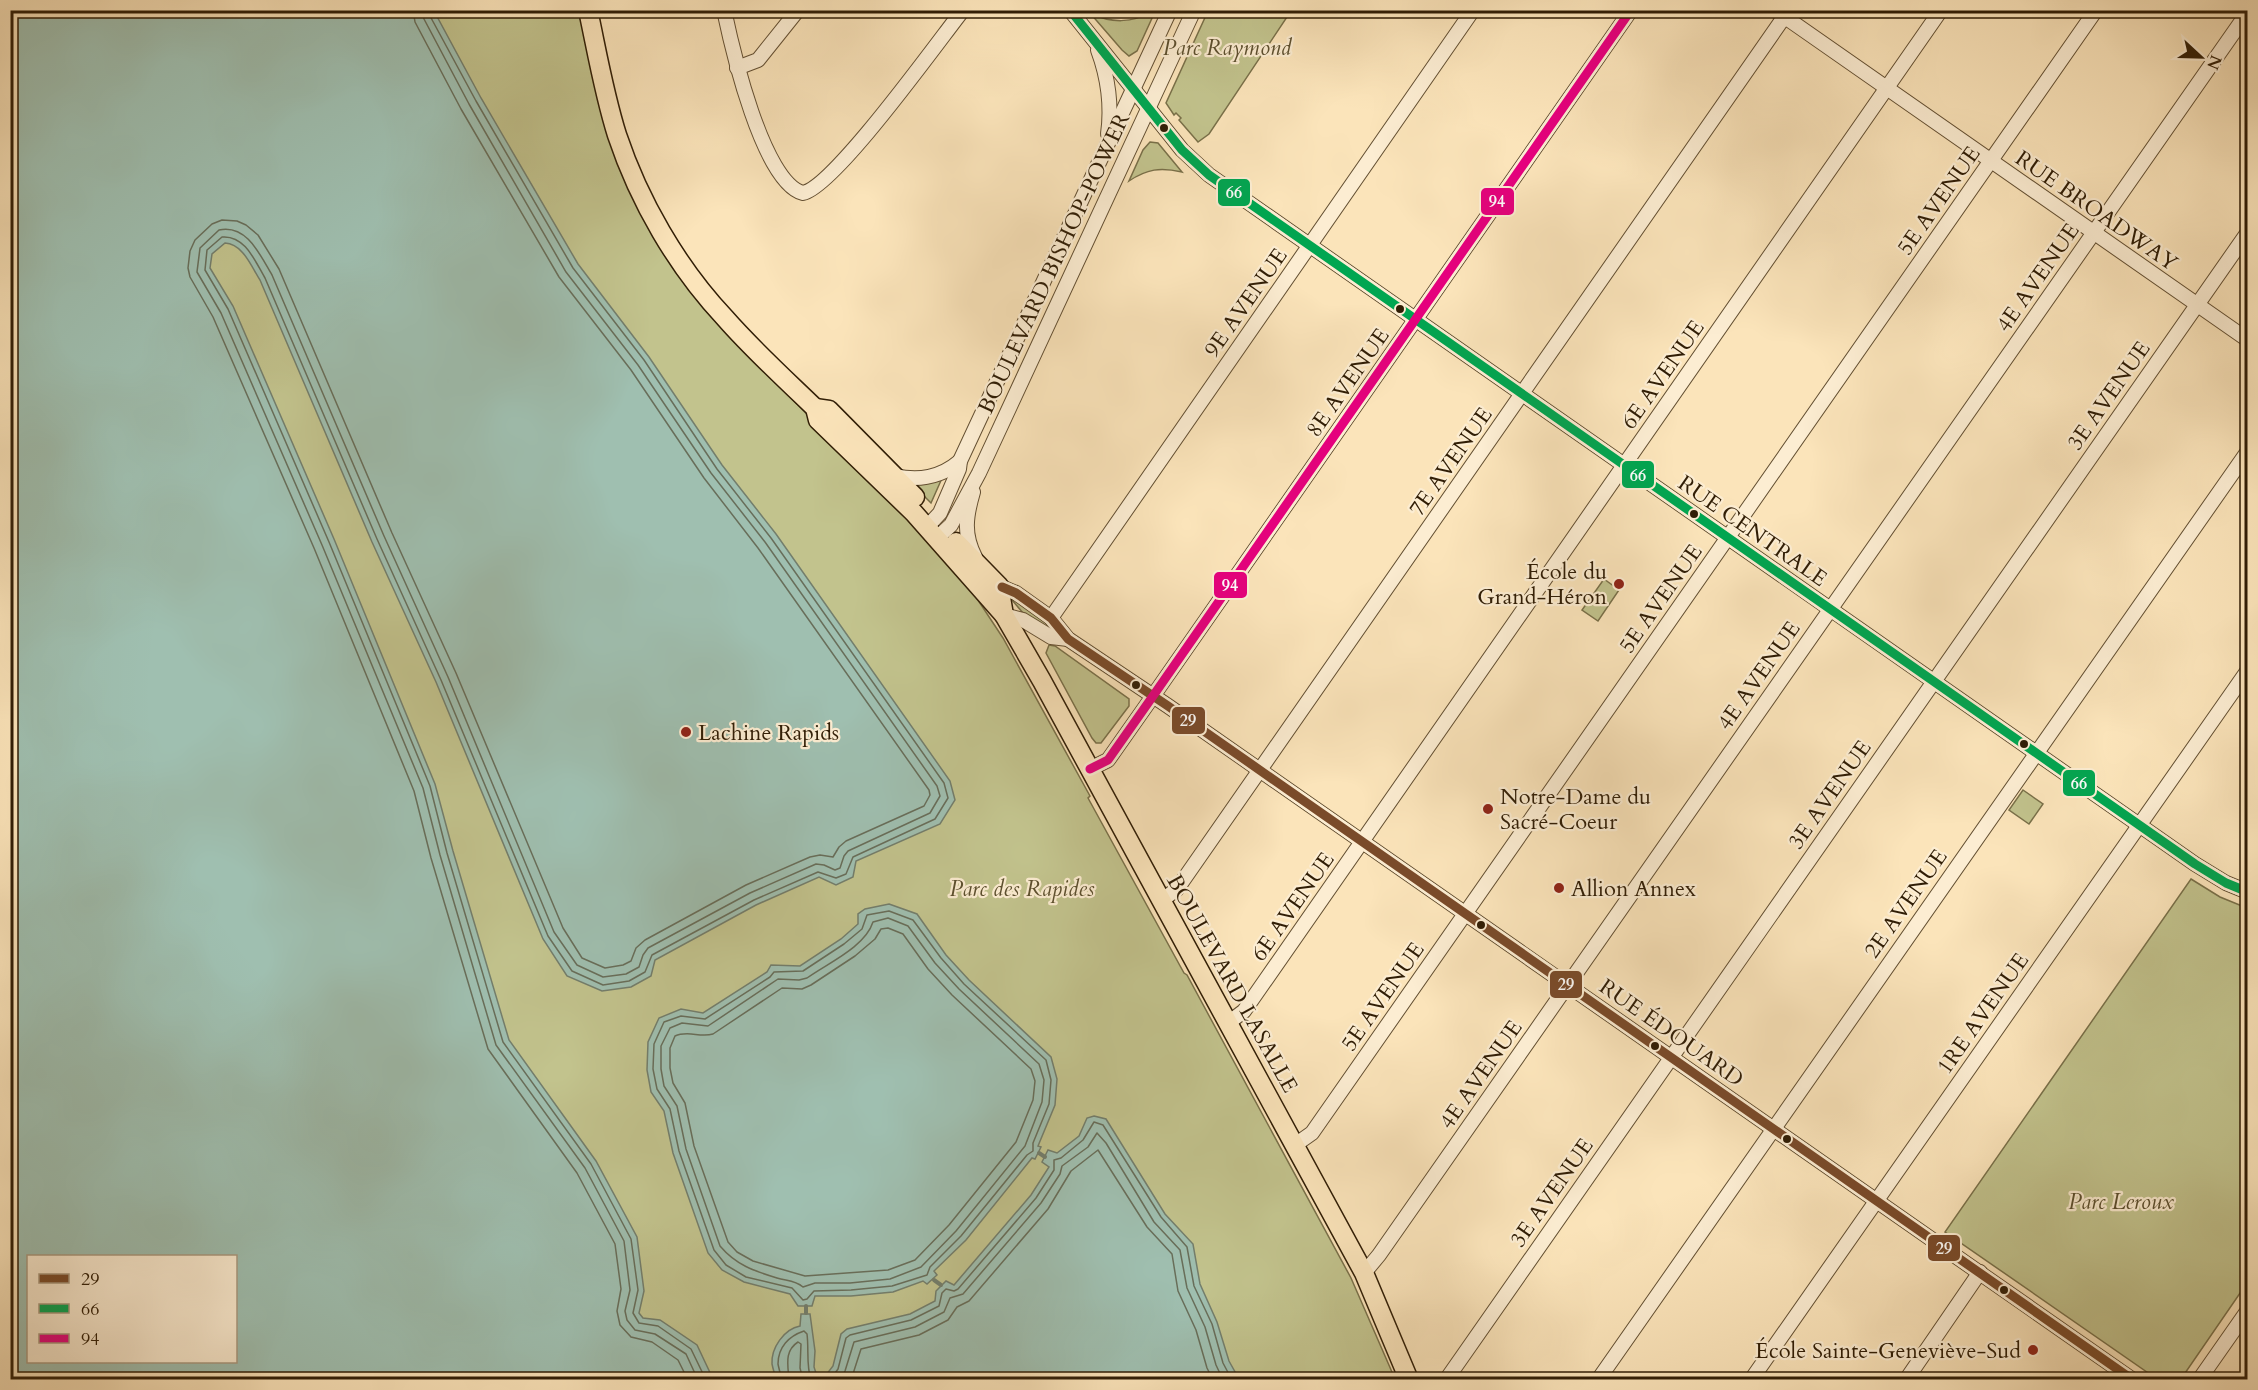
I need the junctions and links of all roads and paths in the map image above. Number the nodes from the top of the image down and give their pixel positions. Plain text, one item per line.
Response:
1 (588, 10) edge
2 (724, 10) edge
3 (798, 10) edge
4 (963, 10) edge
5 (1070, 10) edge
6 (1170, 10) edge
7 (1194, 10) edge
8 (1473, 10) edge
9 (1631, 10) edge
10 (1941, 10) edge
11 (2096, 10) edge
12 (2247, 12) edge
13 (1783, 13) edge
14 (1093, 40) junction
15 (737, 68) junction
16 (1887, 89) junction
17 (1133, 90) junction
18 (1148, 108) junction
19 (1105, 151) junction
20 (1991, 161) junction
21 (2093, 232) junction
22 (2247, 232) edge
23 (1309, 246) junction
24 (2197, 304) junction
25 (1416, 320) junction
26 (2247, 340) edge
27 (1521, 395) junction
28 (815, 408) junction
29 (2247, 451) edge
30 (960, 461) junction
31 (1624, 466) junction
32 (979, 473) junction
33 (895, 476) junction
34 (935, 530) junction
35 (1727, 538) junction
36 (982, 569) junction
37 (999, 586) junction
38 (1830, 609) junction
39 (1004, 615) junction
40 (1050, 618) junction
41 (1068, 639) junction
42 (2247, 670) edge
43 (1933, 682) junction
44 (1153, 696) junction
45 (2036, 753) junction
46 (1090, 769) junction
47 (1259, 770) junction
48 (2139, 825) junction
49 (1362, 841) junction
50 (2246, 889) edge
51 (1161, 901) junction
52 (1466, 914) junction
53 (1568, 985) junction
54 (1228, 1023) junction
55 (1671, 1057) junction
56 (1774, 1129) junction
57 (1294, 1145) junction
58 (1876, 1200) junction
59 (1980, 1272) junction
60 (1364, 1273) junction
61 (2247, 1310) edge
62 (1408, 1380) edge
63 (1446, 1380) edge
64 (1598, 1380) edge
65 (1750, 1380) edge
66 (1906, 1380) edge
67 (2133, 1380) edge
68 (2199, 1380) edge

1 - 28 main road, BOULEVARD LASALLE
2 - 15 street
3 - 15 street
4 - 15 street
5 - 14 street, RUE CENTRALE
6 - 17 street, BOULEVARD BISHOP-POWER
7 - 18 street, BOULEVARD BISHOP-POWER
8 - 23 street, 9E AVENUE
9 - 25 street, 8E AVENUE
10 - 16 street, 6E AVENUE
11 - 20 street, 5E AVENUE
12 - 21 street, 4E AVENUE
13 - 16 street, RUE BROADWAY
13 - 27 street, 7E AVENUE
14 - 17 street, RUE CENTRALE
14 - 19 street
16 - 20 street, RUE BROADWAY
16 - 31 street, 6E AVENUE
17 - 18 street, RUE CENTRALE
17 - 19 street, BOULEVARD BISHOP-POWER
18 - 23 street, RUE CENTRALE
18 - 32 street, BOULEVARD BISHOP-POWER
19 - 30 street, BOULEVARD BISHOP-POWER
20 - 21 street, RUE BROADWAY
20 - 35 street, 5E AVENUE
21 - 24 street, RUE BROADWAY
21 - 38 street, 4E AVENUE
22 - 24 street, 3E AVENUE
23 - 25 street, RUE CENTRALE
23 - 40 street, 9E AVENUE
24 - 26 street, RUE BROADWAY
24 - 43 street, 3E AVENUE
25 - 27 street, RUE CENTRALE
25 - 44 street, 8E AVENUE
27 - 31 street, RUE CENTRALE
27 - 47 street, 7E AVENUE
28 - 33 main road, BOULEVARD LASALLE
28 - 34 main road, BOULEVARD LASALLE
29 - 45 street, 2E AVENUE
30 - 33 street
30 - 34 street, BOULEVARD BISHOP-POWER
31 - 35 street, RUE CENTRALE
31 - 49 street, 6E AVENUE
32 - 34 street, BOULEVARD BISHOP-POWER
32 - 36 street
33 - 34 main road, BOULEVARD LASALLE
34 - 36 main road, BOULEVARD LASALLE
34 - 39 main road, BOULEVARD LASALLE
35 - 38 street, RUE CENTRALE
35 - 52 street, 5E AVENUE
36 - 37 main road, BOULEVARD LASALLE
37 - 39 main road, BOULEVARD LASALLE
37 - 40 street, RUE ÉDOUARD
38 - 43 street, RUE CENTRALE
38 - 53 street, 4E AVENUE
39 - 41 street, RUE ÉDOUARD
39 - 46 main road, BOULEVARD LASALLE
40 - 41 street, RUE ÉDOUARD
41 - 44 street, RUE ÉDOUARD
42 - 48 street, 1RE AVENUE
43 - 45 street, RUE CENTRALE
43 - 55 street, 3E AVENUE
44 - 46 street, 8E AVENUE
44 - 47 street, RUE ÉDOUARD
45 - 48 street, RUE CENTRALE
45 - 56 street, 2E AVENUE
46 - 51 main road, BOULEVARD LASALLE
47 - 49 street, RUE ÉDOUARD
47 - 51 street, 7E AVENUE
48 - 50 street, RUE CENTRALE
48 - 58 street, 1RE AVENUE
49 - 52 street, RUE ÉDOUARD
49 - 54 street, 6E AVENUE
51 - 54 main road, BOULEVARD LASALLE
52 - 53 street, RUE ÉDOUARD
52 - 57 street, 5E AVENUE
53 - 55 street, RUE ÉDOUARD
53 - 60 street, 4E AVENUE
54 - 57 main road, BOULEVARD LASALLE
55 - 56 street, RUE ÉDOUARD
55 - 63 street, 3E AVENUE
56 - 58 street, RUE ÉDOUARD
56 - 64 street, 2E AVENUE
57 - 60 main road, BOULEVARD LASALLE
58 - 59 street, RUE ÉDOUARD
58 - 65 street, 1RE AVENUE
59 - 66 street
59 - 67 street, RUE ÉDOUARD
60 - 62 main road, BOULEVARD LASALLE
61 - 68 street

